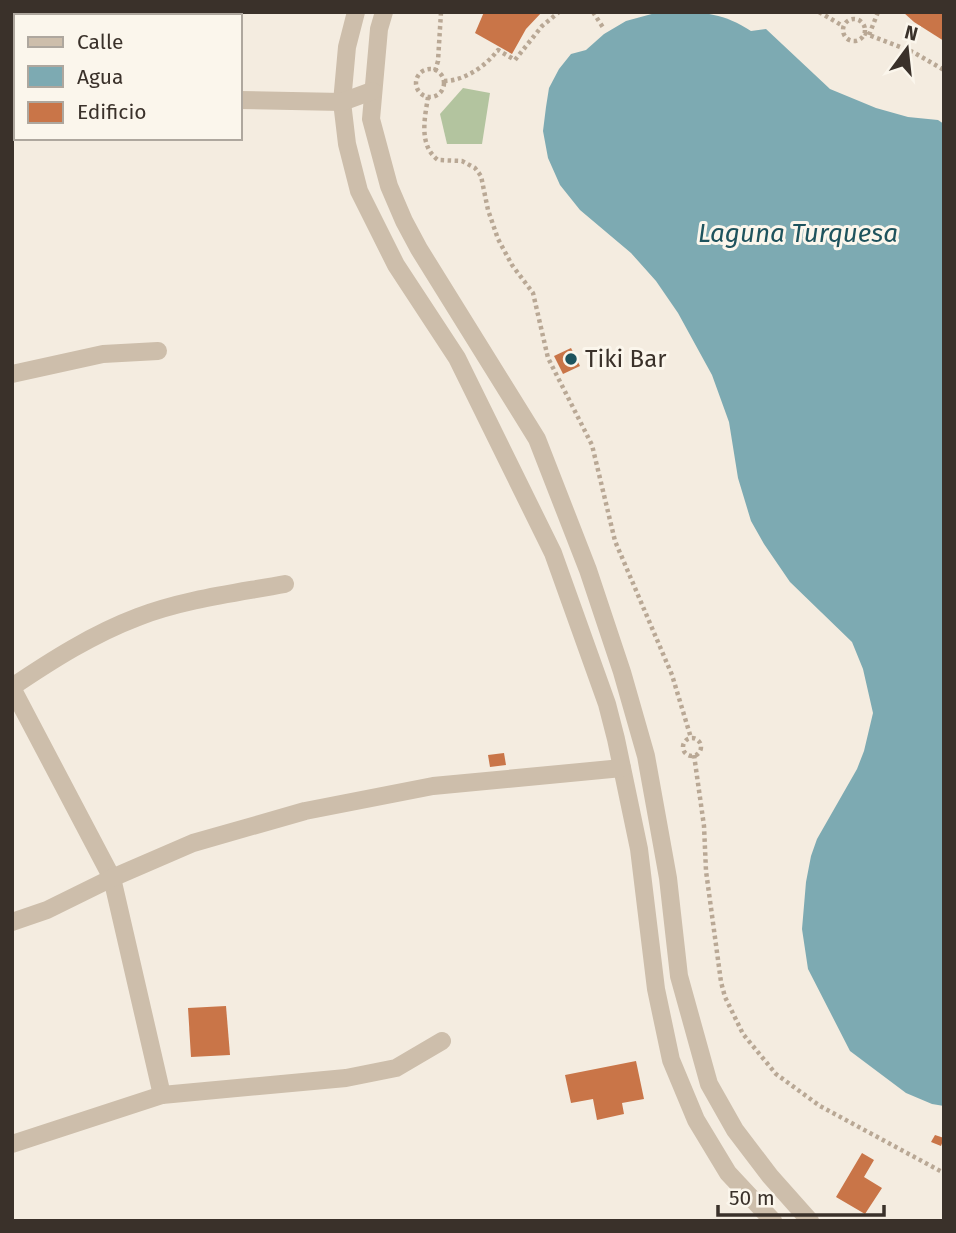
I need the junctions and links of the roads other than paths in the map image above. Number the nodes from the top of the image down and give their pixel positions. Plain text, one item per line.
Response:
1 (356, 12) edge
2 (384, 12) edge
3 (372, 91) junction
4 (242, 100) edge
5 (342, 102) junction
6 (158, 351) dead end
7 (12, 374) edge
8 (285, 584) dead end
9 (12, 687) edge
10 (622, 768) junction
11 (112, 878) junction
12 (12, 922) edge
13 (442, 1041) dead end
14 (162, 1095) junction
15 (12, 1144) edge
16 (773, 1221) edge
17 (810, 1221) edge

1 - 5 street
2 - 3 street
3 - 5 street
3 - 17 street
4 - 5 street
5 - 10 street
6 - 7 street
8 - 9 street
9 - 11 street
10 - 11 street
10 - 16 street
11 - 12 street
11 - 14 street
13 - 14 street
14 - 15 street

